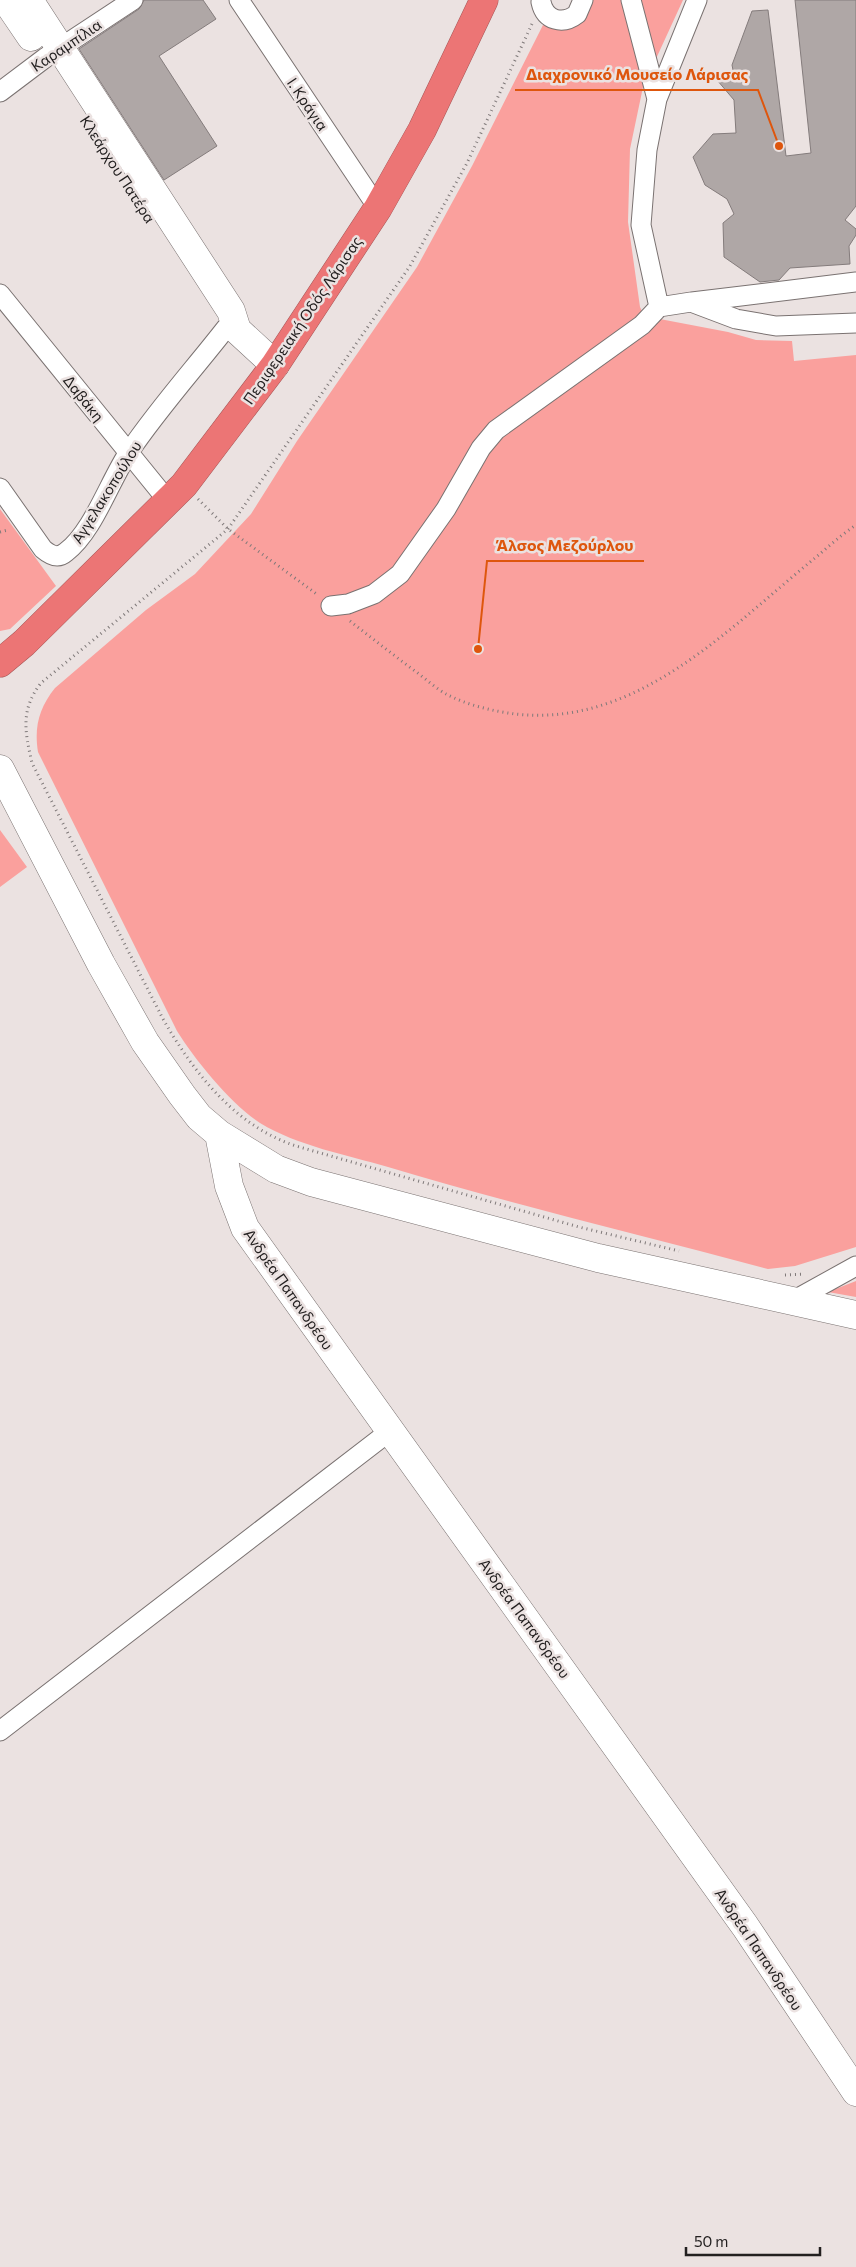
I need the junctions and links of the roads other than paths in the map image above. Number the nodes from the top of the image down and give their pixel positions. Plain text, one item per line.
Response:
1 (6, 0) edge
2 (29, 0) edge
3 (133, 0) edge
4 (239, 0) edge
5 (484, 0) edge
6 (583, 0) edge
7 (631, 0) edge
8 (697, 0) edge
9 (541, 1) edge
10 (533, 22) road end
11 (52, 53) junction
12 (0, 92) edge
13 (657, 99) junction
14 (378, 208) junction
15 (856, 282) edge
16 (0, 294) edge
17 (691, 302) junction
18 (658, 307) junction
19 (856, 324) edge
20 (232, 329) junction
21 (275, 366) junction
22 (128, 453) junction
23 (0, 488) edge
24 (168, 501) junction
25 (331, 606) dead end
26 (12, 647) edge
27 (0, 663) edge
28 (0, 769) edge
29 (219, 1134) junction
30 (856, 1266) edge
31 (791, 1302) junction
32 (856, 1315) edge
33 (390, 1431) junction
34 (0, 1731) edge
35 (856, 2092) edge

1 - 11 street, Κλεάρχου Πατέρα
2 - 11 street, Κλεάρχου Πατέρα
3 - 11 street, Καραμπίλια
4 - 14 street, Ι. Κράγια
5 - 14 highway, Περιφερειακή Οδός Λάρισας
6 - 9 street
7 - 13 street
8 - 13 street
9 - 10 street
11 - 12 street, Καραμπίλια
11 - 20 street, Κλεάρχου Πατέρα
13 - 18 street
14 - 21 highway, Περιφερειακή Οδός Λάρισας
15 - 17 street
16 - 22 street, Δαβάκη
17 - 18 street
17 - 19 street
18 - 25 street
20 - 21 street, Κλεάρχου Πατέρα
20 - 22 street, Αγγελακοπούλου
21 - 24 highway, Περιφερειακή Οδός Λάρισας
22 - 23 street, Αγγελακοπούλου
22 - 24 street, Δαβάκη
24 - 26 highway, Περιφερειακή Οδός Λάρισας
26 - 27 highway, Περιφερειακή Οδός Λάρισας
28 - 29 street
29 - 31 street
29 - 33 street, Ανδρέα Παπανδρέου
30 - 31 street
31 - 32 street
33 - 34 street
33 - 35 street, Ανδρέα Παπανδρέου

